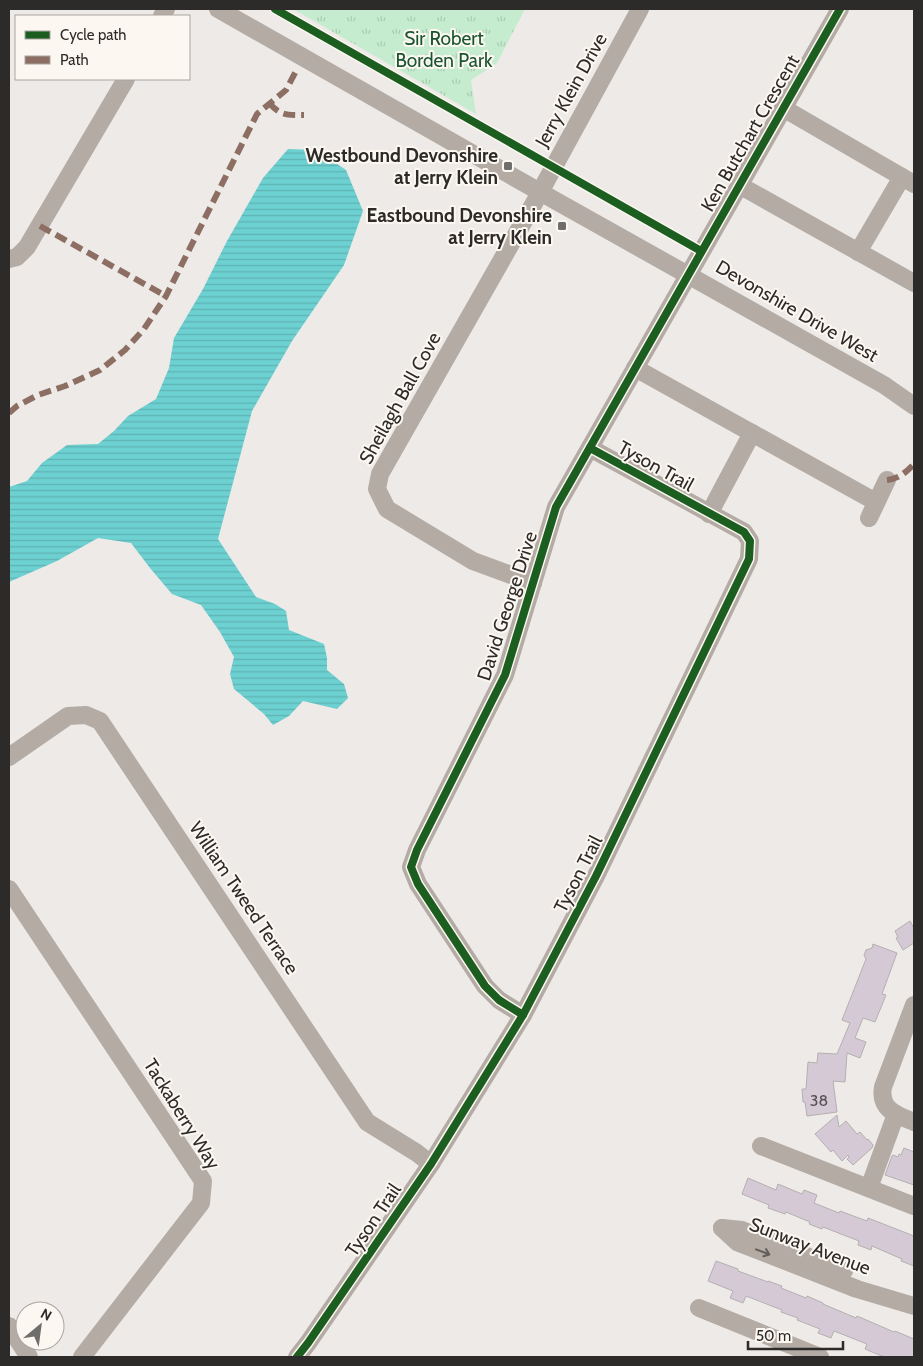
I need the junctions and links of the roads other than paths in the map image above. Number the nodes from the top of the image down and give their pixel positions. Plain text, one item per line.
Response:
1 (218, 9) edge
2 (640, 9) edge
3 (840, 9) edge
4 (125, 80) edge
5 (783, 108) junction
6 (908, 180) edge
7 (739, 185) junction
8 (540, 192) junction
9 (858, 252) junction
10 (9, 259) edge
11 (688, 274) junction
12 (914, 283) edge
13 (635, 368) junction
14 (884, 385) junction
15 (914, 398) edge
16 (914, 406) edge
17 (752, 433) junction
18 (590, 448) junction
19 (887, 480) dead end
20 (709, 514) junction
21 (533, 583) junction
22 (9, 757) edge
23 (9, 889) edge
24 (914, 1005) edge
25 (523, 1015) junction
26 (896, 1114) junction
27 (914, 1122) edge
28 (761, 1146) dead end
29 (431, 1164) junction
30 (869, 1188) junction
31 (914, 1206) edge
32 (907, 1304) edge
33 (699, 1308) dead end
34 (9, 1326) edge
35 (795, 1353) edge
36 (29, 1357) edge
37 (82, 1357) edge
38 (297, 1357) edge
39 (820, 1357) edge

1 - 8 street, Devonshire Drive West
2 - 8 street, Jerry Klein Drive
3 - 5 street, Ken Butchart Crescent
4 - 10 street
5 - 6 street
5 - 7 street, Ken Butchart Crescent
6 - 9 street
7 - 9 street
7 - 11 street, Ken Butchart Crescent
8 - 11 street, Devonshire Drive West
8 - 21 street, Sheilagh Ball Cove
9 - 12 street
11 - 13 street, David George Drive
11 - 14 street, Devonshire Drive West
13 - 17 street
13 - 18 street, David George Drive
14 - 15 street, Devonshire Drive West
14 - 16 street, Devonshire Drive West
17 - 19 street
17 - 20 street
18 - 20 street, Tyson Trail
18 - 21 street, David George Drive
20 - 25 street, Tyson Trail
21 - 25 street, David George Drive
22 - 29 street, William Tweed Terrace
23 - 37 street, Tackaberry Way
24 - 26 street
25 - 29 street, Tyson Trail
26 - 27 street
26 - 30 street
28 - 30 street
29 - 38 street, Tyson Trail
30 - 31 street
32 -> 32 street, Sunway Avenue
33 - 35 street
34 - 36 street
35 - 39 street

